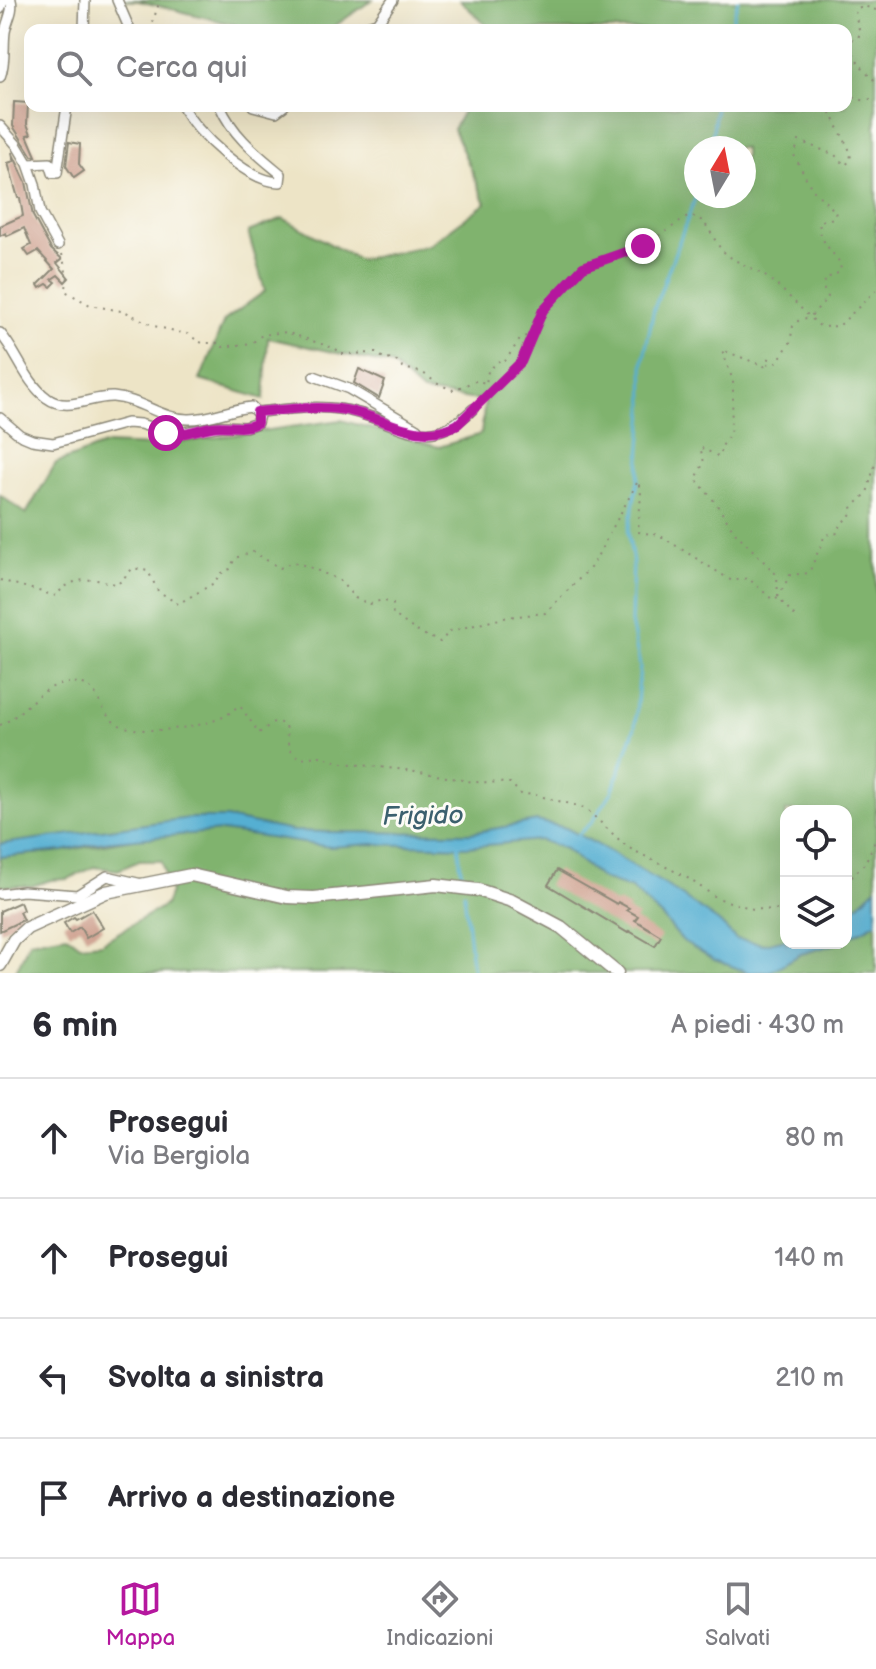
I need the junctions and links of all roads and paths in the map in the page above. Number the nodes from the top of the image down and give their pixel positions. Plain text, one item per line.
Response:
1 (4, 0) edge
2 (11, 0) edge
3 (85, 0) edge
4 (117, 0) edge
5 (160, 0) edge
6 (393, 0) edge
7 (0, 9) edge
8 (876, 10) edge
9 (84, 24) edge
10 (127, 24) edge
11 (152, 24) edge
12 (374, 24) edge
13 (852, 40) edge
14 (852, 54) edge
15 (0, 77) edge
16 (876, 82) edge
17 (852, 97) edge
18 (876, 97) edge
19 (66, 112) edge
20 (185, 112) edge
21 (223, 112) edge
22 (830, 112) edge
23 (0, 126) edge
24 (28, 164) junction
25 (58, 245) joint
26 (876, 290) edge
27 (810, 317) junction
28 (536, 327) junction
29 (0, 333) edge
30 (314, 376) dead end
31 (473, 409) joint
32 (257, 412) junction
33 (0, 418) edge
34 (423, 433) junction
35 (876, 460) edge
36 (0, 580) edge
37 (778, 598) junction
38 (796, 617) dead end
39 (0, 725) edge
40 (876, 839) edge
41 (852, 877) edge
42 (142, 884) junction
43 (0, 894) edge
44 (780, 910) edge
45 (0, 965) edge
46 (617, 973) edge

1 - 7 street
2 - 15 street
3 - 9 street
4 - 10 street
5 - 11 path
6 - 12 street
8 - 13 path
14 - 16 path
17 - 18 path
19 - 24 street
20 - 21 street
22 - 27 path
23 - 24 street
24 - 25 street
25 - 28 path
26 - 27 path
27 - 28 path
27 - 37 path
28 - 31 path
29 - 32 street
30 - 34 street
31 - 34 street
32 - 33 street
32 - 34 street
35 - 37 path
36 - 37 path
37 - 38 path
39 - 44 path
40 - 41 path
42 - 43 street
42 - 45 street
42 - 46 street

